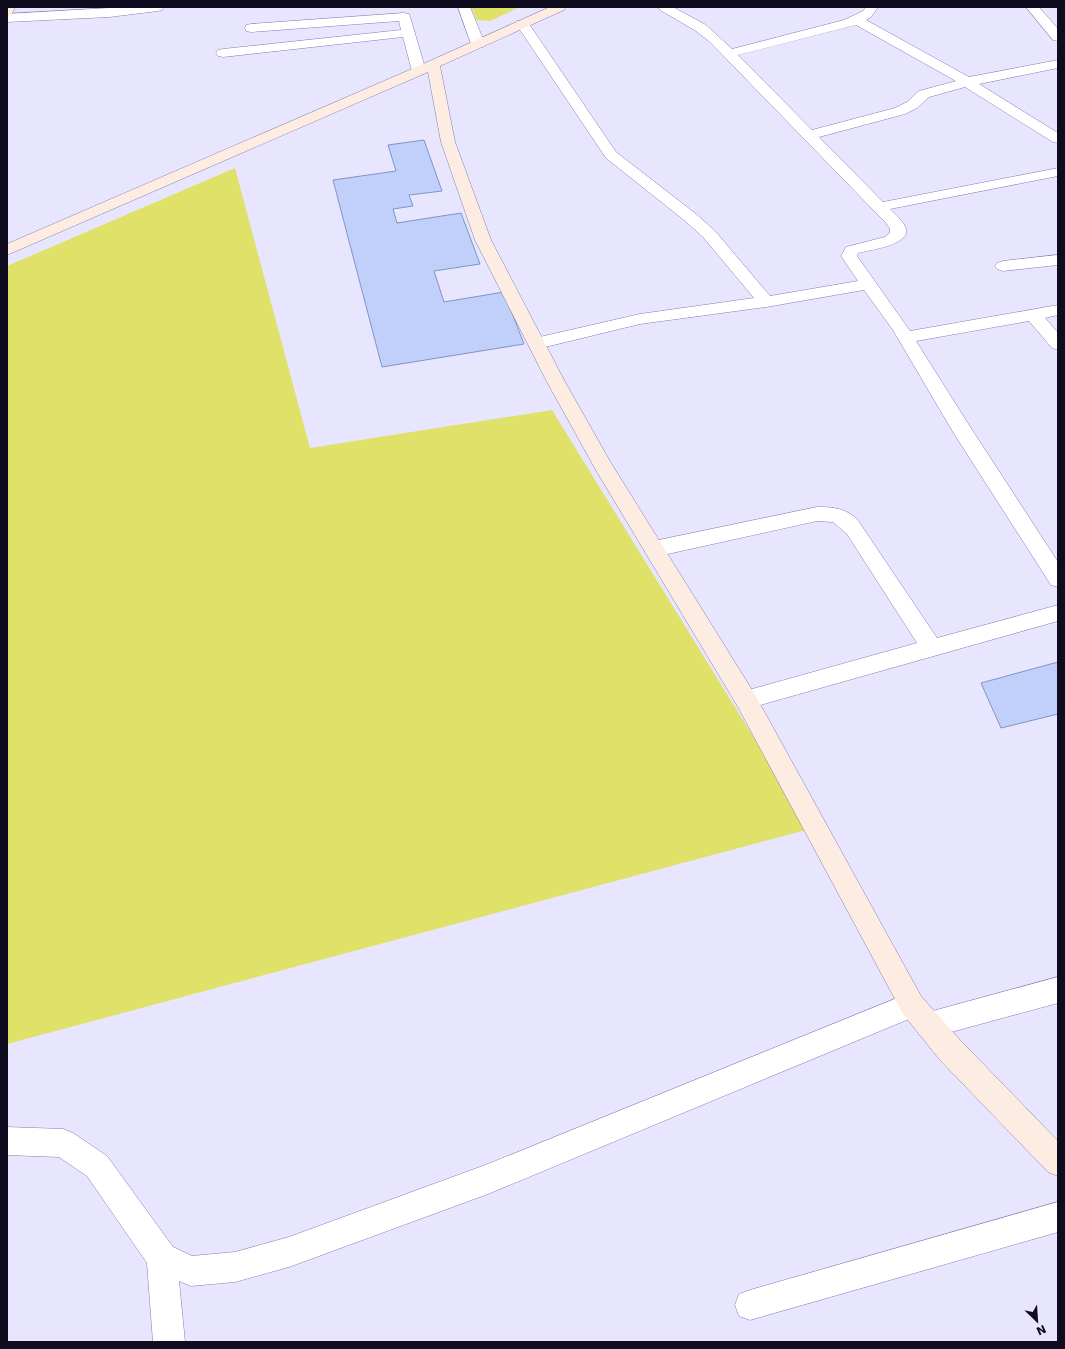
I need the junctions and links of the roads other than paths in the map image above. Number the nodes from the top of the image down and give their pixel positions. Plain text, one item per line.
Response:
1 (9, 7) edge
2 (158, 7) edge
3 (464, 7) edge
4 (560, 7) edge
5 (664, 7) edge
6 (872, 7) edge
7 (1032, 7) edge
8 (402, 12) edge
9 (7, 13) edge
10 (7, 18) edge
11 (857, 20) junction
12 (522, 24) junction
13 (251, 28) dead end
14 (408, 33) junction
15 (1058, 37) edge
16 (478, 44) junction
17 (223, 53) dead end
18 (730, 53) junction
19 (1058, 64) edge
20 (426, 68) junction
21 (967, 82) junction
22 (809, 135) junction
23 (1058, 139) edge
24 (1058, 172) edge
25 (879, 207) junction
26 (7, 250) edge
27 (1058, 260) edge
28 (1003, 266) dead end
29 (868, 284) junction
30 (766, 302) junction
31 (1058, 310) edge
32 (1033, 315) junction
33 (905, 337) junction
34 (537, 343) junction
35 (1058, 344) edge
36 (654, 550) junction
37 (1058, 579) edge
38 (1058, 613) edge
39 (932, 648) junction
40 (746, 700) junction
41 (1058, 990) edge
42 (920, 1015) junction
43 (7, 1141) edge
44 (1058, 1162) edge
45 (1058, 1217) edge
46 (162, 1258) junction
47 (750, 1305) dead end
48 (169, 1342) edge

1 - 9 street
2 - 10 street
3 - 16 street
4 - 12 street
5 - 18 street
6 - 11 street
7 - 15 street
8 - 13 street
8 - 14 street
11 - 18 street
11 - 21 street
12 - 16 street
12 - 30 street
14 - 17 street
14 - 20 street
16 - 20 street
18 - 22 street
19 - 21 street
20 - 26 street
20 - 34 street
21 - 22 street
21 - 23 street
22 - 25 street
24 - 25 street
25 - 29 street
27 - 28 street
29 - 30 street
29 - 33 street
30 - 34 street
31 - 32 street
32 - 33 street
32 - 35 street
33 - 37 street
34 - 36 street
36 - 39 street
36 - 40 street
38 - 39 street
39 - 40 street
40 - 42 street
41 - 42 street
42 - 44 street
42 - 46 street
43 - 46 street
45 - 47 street
46 - 48 street

